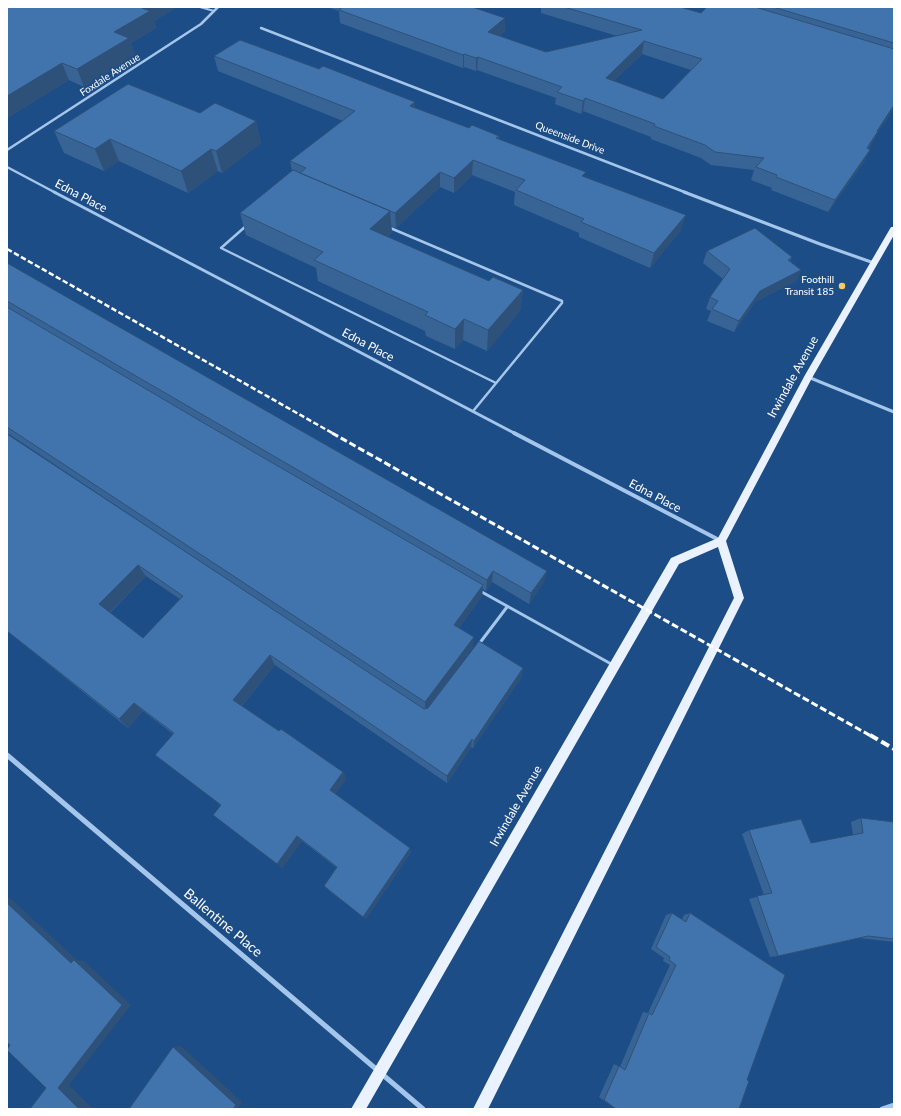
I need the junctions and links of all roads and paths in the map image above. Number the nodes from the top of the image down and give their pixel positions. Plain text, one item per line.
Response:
1 (200, 7) edge
2 (218, 7) edge
3 (214, 11) junction
4 (261, 28) dead end
5 (7, 150) edge
6 (7, 167) edge
7 (250, 222) edge
8 (384, 225) edge
9 (894, 229) edge
10 (874, 263) junction
11 (808, 377) junction
12 (496, 383) junction
13 (474, 410) junction
14 (894, 412) edge
15 (721, 541) junction
16 (473, 587) edge
17 (507, 607) junction
18 (478, 645) edge
19 (614, 666) junction
20 (7, 756) edge
21 (380, 1072) junction
22 (894, 1105) edge
23 (358, 1109) edge
24 (423, 1109) edge
25 (480, 1109) edge
26 (882, 1109) edge

1 - 3 lane
2 - 3 street, Foxdale Avenue
3 - 5 street, Foxdale Avenue
4 - 10 street, Queenside Drive
6 - 13 street, Edna Place
7 - 12 lane
8 - 12 lane
9 - 10 main road, Irwindale Avenue
10 - 11 main road, Irwindale Avenue
11 - 14 street
11 - 15 main road, Irwindale Avenue
12 - 13 lane
13 - 15 street, Edna Place
15 - 19 main road, Irwindale Avenue
15 - 25 main road
16 - 17 lane
17 - 18 lane
17 - 19 lane
19 - 21 main road, Irwindale Avenue
20 - 21 street, Ballentine Place
21 - 23 main road, Irwindale Avenue
21 - 24 street, Ballentine Place
22 - 26 street

